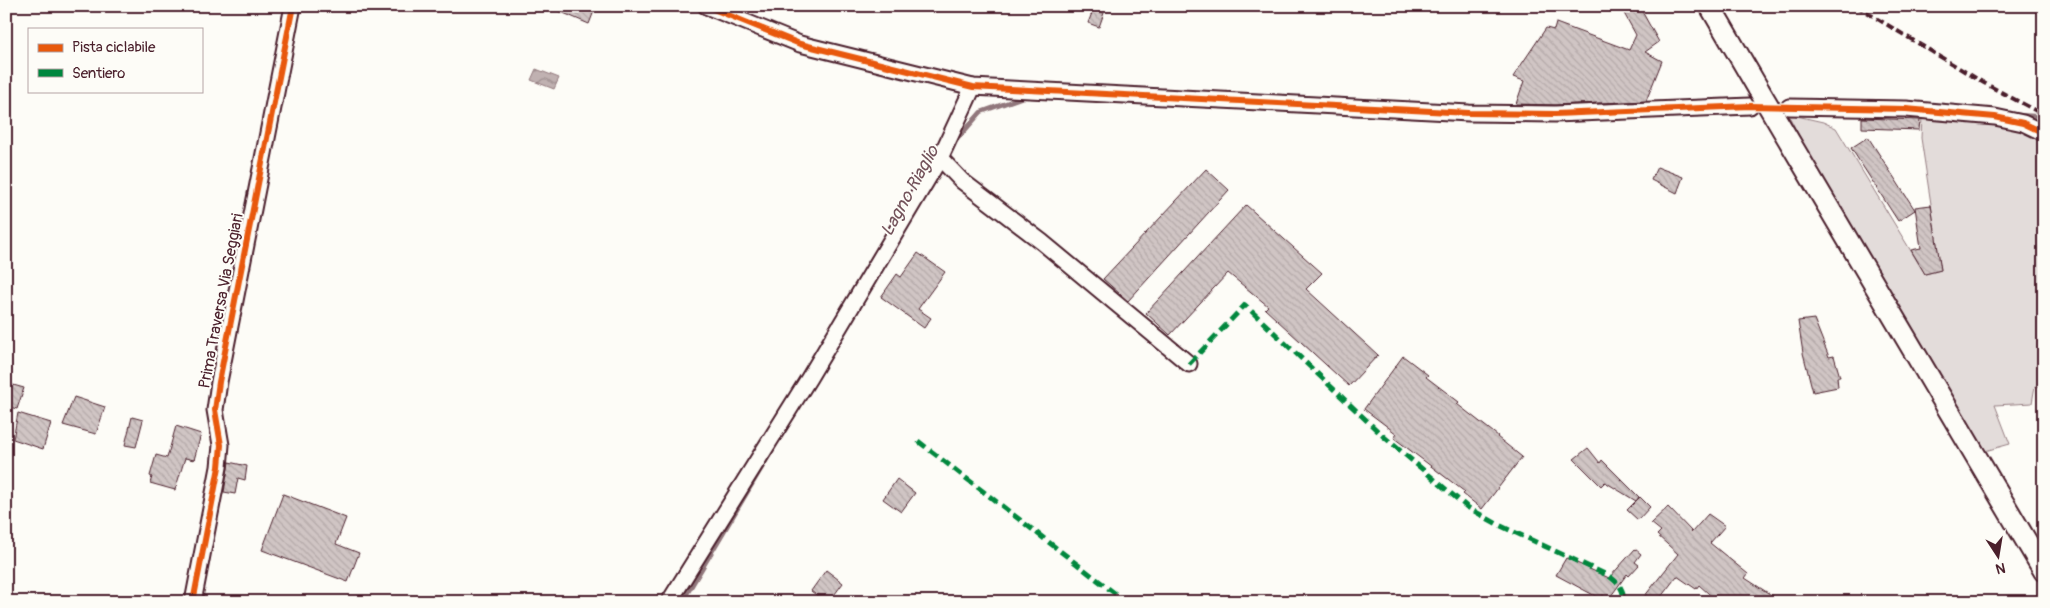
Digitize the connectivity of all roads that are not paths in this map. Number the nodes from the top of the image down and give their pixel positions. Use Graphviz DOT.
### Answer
graph roads {
  1 [pos="293,6"];
  2 [pos="706,6"];
  3 [pos="1710,6"];
  4 [pos="973,87"];
  5 [pos="1755,98"];
  6 [pos="1782,112"];
  7 [pos="2044,133"];
  8 [pos="940,158"];
  9 [pos="1189,364"];
  10 [pos="2044,571"];
  11 [pos="193,602"];
  12 [pos="669,602"];
  1 -- 11 [label="street, Prima Traversa Via Seggiari"];
  2 -- 4 [label="street"];
  3 -- 5 [label="main road"];
  4 -- 5 [label="street"];
  4 -- 8 [label="street"];
  5 -- 6 [label="main road, bridge"];
  6 -- 7 [label="street"];
  6 -- 10 [label="main road"];
  8 -- 9 [label="street"];
  8 -- 12 [label="street"];
}
